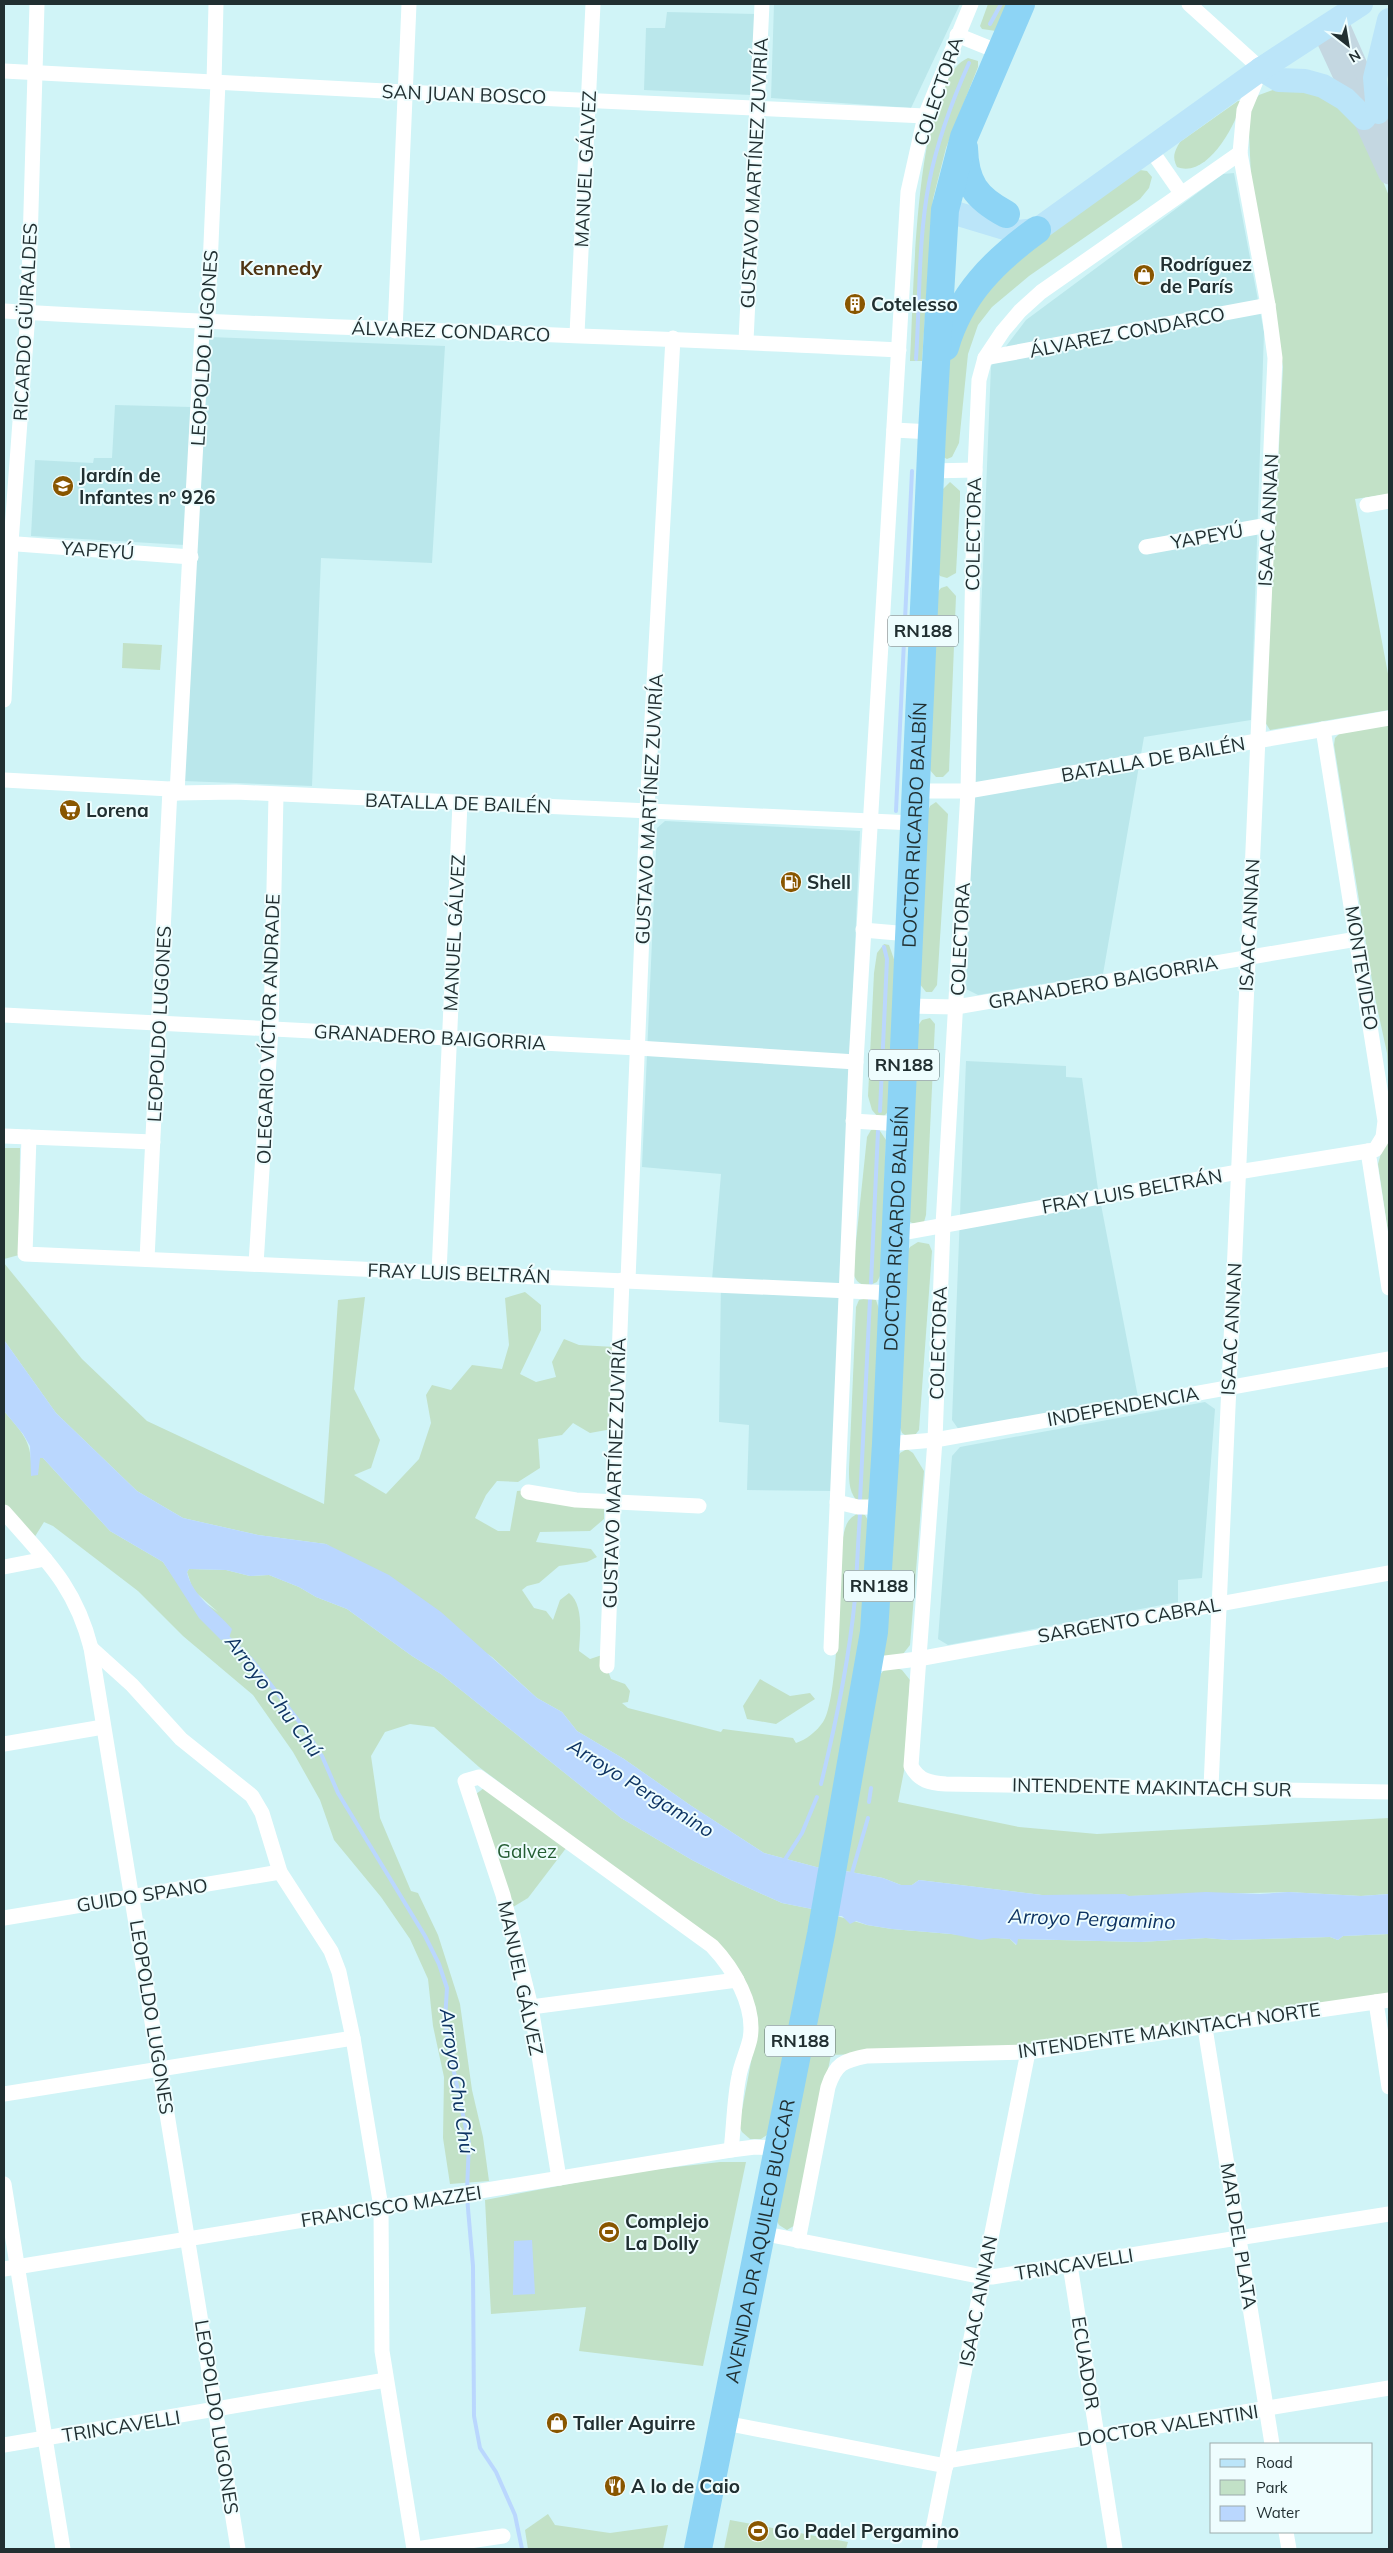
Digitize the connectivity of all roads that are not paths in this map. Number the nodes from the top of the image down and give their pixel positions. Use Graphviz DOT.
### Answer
graph roads {
  1 [pos="37,4"];
  2 [pos="216,4"];
  3 [pos="409,4"];
  4 [pos="593,4"];
  5 [pos="762,4"];
  6 [pos="970,4"];
  7 [pos="1022,4"];
  8 [pos="1189,4"];
  9 [pos="1361,4"];
  10 [pos="1389,20"];
  11 [pos="1330,24"];
  12 [pos="957,35"];
  13 [pos="999,52"];
  14 [pos="1262,69"];
  15 [pos="4,71"];
  16 [pos="34,73"];
  17 [pos="216,82"];
  18 [pos="404,92"];
  19 [pos="588,99"];
  20 [pos="757,107"];
  21 [pos="1371,115"];
  22 [pos="925,116"];
  23 [pos="964,137"];
  24 [pos="1389,138"];
  25 [pos="1149,148"];
  26 [pos="1240,153"];
  27 [pos="1389,174"];
  28 [pos="1181,193"];
  29 [pos="946,206"];
  30 [pos="1006,214"];
  31 [pos="1037,230"];
  32 [pos="1268,305"];
  33 [pos="4,311"];
  34 [pos="28,313"];
  35 [pos="206,321"];
  36 [pos="395,331"];
  37 [pos="577,334"];
  38 [pos="673,338"];
  39 [pos="746,342"];
  40 [pos="899,350"];
  41 [pos="985,358"];
  42 [pos="934,392"];
  43 [pos="894,430"];
  44 [pos="932,432"];
  45 [pos="975,470"];
  46 [pos="930,471"];
  47 [pos="1389,501"];
  48 [pos="1366,505"];
  49 [pos="1268,525"];
  50 [pos="7,543"];
  51 [pos="1146,547"];
  52 [pos="191,557"];
  53 [pos="4,700"];
  54 [pos="1389,718"];
  55 [pos="1323,729"];
  56 [pos="1257,741"];
  57 [pos="4,780"];
  58 [pos="174,791"];
  59 [pos="916,791"];
  60 [pos="968,792"];
  61 [pos="276,795"];
  62 [pos="460,802"];
  63 [pos="647,810"];
  64 [pos="869,820"];
  65 [pos="914,823"];
  66 [pos="863,930"];
  67 [pos="909,934"];
  68 [pos="1357,939"];
  69 [pos="1248,958"];
  70 [pos="907,1006"];
  71 [pos="956,1007"];
  72 [pos="4,1014"];
  73 [pos="160,1024"];
  74 [pos="271,1028"];
  75 [pos="450,1038"];
  76 [pos="638,1048"];
  77 [pos="856,1062"];
  78 [pos="853,1120"];
  79 [pos="901,1124"];
  80 [pos="4,1136"];
  81 [pos="29,1137"];
  82 [pos="153,1142"];
  83 [pos="1368,1151"];
  84 [pos="1238,1172"];
  85 [pos="943,1225"];
  86 [pos="896,1234"];
  87 [pos="147,1259"];
  88 [pos="256,1264"];
  89 [pos="439,1273"];
  90 [pos="625,1280"];
  91 [pos="1389,1288"];
  92 [pos="845,1291"];
  93 [pos="893,1293"];
  94 [pos="1389,1359"];
  95 [pos="1228,1388"];
  96 [pos="935,1440"];
  97 [pos="886,1444"];
  98 [pos="528,1492"];
  99 [pos="613,1502"];
  100 [pos="837,1502"];
  101 [pos="699,1506"];
  102 [pos="883,1507"];
  103 [pos="4,1512"];
  104 [pos="45,1559"];
  105 [pos="4,1567"];
  106 [pos="1389,1573"];
  107 [pos="1220,1603"];
  108 [pos="91,1648"];
  109 [pos="831,1648"];
  110 [pos="918,1659"];
  111 [pos="869,1665"];
  112 [pos="607,1666"];
  113 [pos="103,1727"];
  114 [pos="4,1744"];
  115 [pos="916,1776"];
  116 [pos="1211,1787"];
  117 [pos="1389,1792"];
  118 [pos="280,1872"];
  119 [pos="132,1897"];
  120 [pos="4,1918"];
  121 [pos="821,1934"];
  122 [pos="737,1980"];
  123 [pos="1382,2001"];
  124 [pos="531,2007"];
  125 [pos="1205,2028"];
  126 [pos="353,2038"];
  127 [pos="1028,2052"];
  128 [pos="161,2069"];
  129 [pos="1389,2087"];
  130 [pos="4,2094"];
  131 [pos="778,2148"];
  132 [pos="731,2150"];
  133 [pos="559,2178"];
  134 [pos="4,2184"];
  135 [pos="381,2207"];
  136 [pos="1389,2214"];
  137 [pos="761,2234"];
  138 [pos="1240,2238"];
  139 [pos="189,2239"];
  140 [pos="798,2241"];
  141 [pos="1070,2265"];
  142 [pos="11,2268"];
  143 [pos="983,2277"];
  144 [pos="386,2380"];
  145 [pos="1389,2388"];
  146 [pos="1266,2408"];
  147 [pos="216,2410"];
  148 [pos="724,2423"];
  149 [pos="1097,2436"];
  150 [pos="45,2438"];
  151 [pos="1272,2443"];
  152 [pos="4,2445"];
  153 [pos="946,2464"];
  154 [pos="1286,2533"];
  155 [pos="503,2536"];
  156 [pos="63,2549"];
  157 [pos="238,2549"];
  158 [pos="415,2549"];
  159 [pos="698,2549"];
  160 [pos="929,2549"];
  161 [pos="1115,2549"];
  162 [pos="1289,2549"];
  1 -- 16 [label="street, RICARDO GÜIRALDES"];
  2 -- 17 [label="street, LEOPOLDO LUGONES"];
  3 -- 18 [label="street"];
  4 -- 19 [label="street, MANUEL GÁLVEZ"];
  5 -- 20 [label="street, GUSTAVO MARTÍNEZ ZUVIRÍA"];
  6 -- 12 [label="street, COLECTORA"];
  7 -- 13 [label="highway, RN188"];
  8 -- 14 [label="street"];
  9 -- 11 [label="main road"];
  10 -- 21 [label="main road"];
  11 -- 14 [label="main road"];
  11 -- 21 [label="main road"];
  12 -- 13 [label="street"];
  12 -- 22 [label="street, COLECTORA"];
  13 -- 23 [label="highway, RN188"];
  14 -- 21 [label="main road"];
  14 -- 25 [label="main road"];
  14 -- 26 [label="street, ISAAC ANNAN"];
  15 -- 16 [label="street, SAN JUAN BOSCO"];
  16 -- 17 [label="street, SAN JUAN BOSCO"];
  16 -- 34 [label="street, RICARDO GÜIRALDES"];
  17 -- 18 [label="street, SAN JUAN BOSCO"];
  17 -- 35 [label="street, LEOPOLDO LUGONES"];
  18 -- 19 [label="street, SAN JUAN BOSCO"];
  18 -- 36 [label="street"];
  19 -- 20 [label="street, SAN JUAN BOSCO"];
  19 -- 37 [label="street, MANUEL GÁLVEZ"];
  20 -- 22 [label="street, SAN JUAN BOSCO"];
  20 -- 39 [label="street, GUSTAVO MARTÍNEZ ZUVIRÍA"];
  21 -- 24 [label="main road"];
  21 -- 27 [label="main road"];
  22 -- 40 [label="street, COLECTORA"];
  23 -- 29 [label="highway, RN188"];
  23 -- 30 [label="highway"];
  25 -- 28 [label="street"];
  25 -- 30 [label="main road"];
  25 -- 31 [label="main road"];
  26 -- 28 [label="street, COLECTORA"];
  26 -- 32 [label="street, ISAAC ANNAN"];
  28 -- 41 [label="street, COLECTORA"];
  29 -- 30 [label="main road"];
  29 -- 31 [label="main road"];
  29 -- 42 [label="highway, RN188"];
  31 -- 42 [label="highway"];
  32 -- 41 [label="street, ÁLVAREZ CONDARCO"];
  32 -- 49 [label="street, ISAAC ANNAN"];
  33 -- 34 [label="street, ÁLVAREZ CONDARCO"];
  34 -- 35 [label="street, ÁLVAREZ CONDARCO"];
  34 -- 50 [label="street, RICARDO GÜIRALDES"];
  35 -- 36 [label="street, ÁLVAREZ CONDARCO"];
  35 -- 52 [label="street, LEOPOLDO LUGONES"];
  36 -- 37 [label="street, ÁLVAREZ CONDARCO"];
  37 -- 38 [label="street, ÁLVAREZ CONDARCO"];
  38 -- 39 [label="street, ÁLVAREZ CONDARCO"];
  38 -- 63 [label="street, GUSTAVO MARTÍNEZ ZUVIRÍA"];
  39 -- 40 [label="street, ÁLVAREZ CONDARCO"];
  40 -- 43 [label="street, COLECTORA"];
  41 -- 45 [label="street, COLECTORA"];
  42 -- 44 [label="highway, DOCTOR RICARDO BALBÍN / RN188"];
  43 -- 44 [label="street"];
  43 -- 64 [label="street, COLECTORA"];
  44 -- 46 [label="highway, DOCTOR RICARDO BALBÍN / RN188"];
  45 -- 46 [label="street"];
  45 -- 60 [label="street, COLECTORA"];
  46 -- 59 [label="highway, DOCTOR RICARDO BALBÍN / RN188"];
  47 -- 48 [label="street"];
  49 -- 51 [label="street, YAPEYÚ"];
  49 -- 56 [label="street, ISAAC ANNAN"];
  50 -- 52 [label="street, YAPEYÚ"];
  50 -- 53 [label="street, RICARDO GÜIRALDES"];
  52 -- 58 [label="street, LEOPOLDO LUGONES"];
  54 -- 55 [label="street, BATALLA DE BAILÉN"];
  55 -- 56 [label="street, BATALLA DE BAILÉN"];
  55 -- 68 [label="street, MONTEVIDEO"];
  56 -- 60 [label="street, BATALLA DE BAILÉN"];
  56 -- 69 [label="street, ISAAC ANNAN"];
  57 -- 58 [label="street, BATALLA DE BAILÉN"];
  58 -- 61 [label="street, BATALLA DE BAILÉN"];
  58 -- 73 [label="street, LEOPOLDO LUGONES"];
  59 -- 60 [label="street, BATALLA DE BAILÉN"];
  59 -- 65 [label="highway, DOCTOR RICARDO BALBÍN / RN188"];
  60 -- 71 [label="street, COLECTORA"];
  61 -- 62 [label="street, BATALLA DE BAILÉN"];
  61 -- 74 [label="street, OLEGARIO VÍCTOR ANDRADE"];
  62 -- 63 [label="street, BATALLA DE BAILÉN"];
  62 -- 75 [label="street, MANUEL GÁLVEZ"];
  63 -- 64 [label="street, BATALLA DE BAILÉN"];
  63 -- 76 [label="street, GUSTAVO MARTÍNEZ ZUVIRÍA"];
  64 -- 65 [label="street, BATALLA DE BAILÉN"];
  64 -- 66 [label="street, COLECTORA"];
  65 -- 67 [label="highway, DOCTOR RICARDO BALBÍN / RN188"];
  66 -- 67 [label="street"];
  66 -- 77 [label="street, COLECTORA"];
  67 -- 70 [label="highway, DOCTOR RICARDO BALBÍN / RN188"];
  68 -- 69 [label="street, GRANADERO BAIGORRIA"];
  68 -- 83 [label="street, MONTEVIDEO"];
  69 -- 71 [label="street, GRANADERO BAIGORRIA"];
  69 -- 84 [label="street, ISAAC ANNAN"];
  70 -- 71 [label="street, GRANADERO BAIGORRIA"];
  70 -- 79 [label="highway, DOCTOR RICARDO BALBÍN / RN188"];
  71 -- 85 [label="street, COLECTORA"];
  72 -- 73 [label="street, GRANADERO BAIGORRIA"];
  73 -- 74 [label="street, GRANADERO BAIGORRIA"];
  73 -- 82 [label="street, LEOPOLDO LUGONES"];
  74 -- 75 [label="street, GRANADERO BAIGORRIA"];
  74 -- 88 [label="street, OLEGARIO VÍCTOR ANDRADE"];
  75 -- 76 [label="street, GRANADERO BAIGORRIA"];
  75 -- 89 [label="street, MANUEL GÁLVEZ"];
  76 -- 77 [label="street, GRANADERO BAIGORRIA"];
  76 -- 90 [label="street, GUSTAVO MARTÍNEZ ZUVIRÍA"];
  77 -- 78 [label="street, COLECTORA"];
  78 -- 79 [label="street"];
  78 -- 92 [label="street, COLECTORA"];
  79 -- 86 [label="highway, DOCTOR RICARDO BALBÍN / RN188"];
  80 -- 81 [label="street"];
  81 -- 82 [label="street"];
  81 -- 87 [label="street, FRAY LUIS BELTRÁN"];
  82 -- 87 [label="street, LEOPOLDO LUGONES"];
  83 -- 84 [label="street, FRAY LUIS BELTRÁN"];
  83 -- 91 [label="street"];
  84 -- 85 [label="street, FRAY LUIS BELTRÁN"];
  84 -- 95 [label="street, ISAAC ANNAN"];
  85 -- 86 [label="street, FRAY LUIS BELTRÁN"];
  85 -- 96 [label="street, COLECTORA"];
  86 -- 93 [label="highway, DOCTOR RICARDO BALBÍN / RN188"];
  87 -- 88 [label="street, FRAY LUIS BELTRÁN"];
  88 -- 89 [label="street, FRAY LUIS BELTRÁN"];
  89 -- 90 [label="street, FRAY LUIS BELTRÁN"];
  90 -- 92 [label="street, FRAY LUIS BELTRÁN"];
  90 -- 99 [label="street, GUSTAVO MARTÍNEZ ZUVIRÍA"];
  92 -- 93 [label="street, FRAY LUIS BELTRÁN"];
  92 -- 100 [label="street, COLECTORA"];
  93 -- 97 [label="highway, DOCTOR RICARDO BALBÍN / RN188"];
  94 -- 95 [label="street, INDEPENDENCIA"];
  95 -- 96 [label="street, INDEPENDENCIA"];
  95 -- 107 [label="street, ISAAC ANNAN"];
  96 -- 97 [label="street, INDEPENDENCIA"];
  96 -- 110 [label="street, COLECTORA"];
  97 -- 102 [label="highway, DOCTOR RICARDO BALBÍN / RN188"];
  98 -- 99 [label="street"];
  99 -- 101 [label="street"];
  99 -- 112 [label="street, GUSTAVO MARTÍNEZ ZUVIRÍA"];
  100 -- 102 [label="street"];
  100 -- 109 [label="street, COLECTORA"];
  102 -- 111 [label="highway, DOCTOR RICARDO BALBÍN / RN188"];
  103 -- 104 [label="street, LEOPOLDO LUGONES"];
  104 -- 105 [label="street"];
  104 -- 108 [label="street, LEOPOLDO LUGONES"];
  106 -- 107 [label="street, SARGENTO CABRAL"];
  107 -- 110 [label="street, SARGENTO CABRAL"];
  107 -- 116 [label="street, ISAAC ANNAN"];
  108 -- 113 [label="street, LEOPOLDO LUGONES"];
  108 -- 118 [label="street"];
  110 -- 111 [label="street, SARGENTO CABRAL"];
  110 -- 115 [label="street, COLECTORA"];
  111 -- 121 [label="highway, DOCTOR RICARDO BALBÍN / RN188"];
  113 -- 114 [label="street"];
  113 -- 119 [label="street, LEOPOLDO LUGONES"];
  115 -- 116 [label="street, INTENDENTE MAKINTACH SUR"];
  116 -- 117 [label="street, INTENDENTE MAKINTACH SUR"];
  118 -- 119 [label="street, GUIDO SPANO"];
  118 -- 126 [label="street"];
  119 -- 120 [label="street, GUIDO SPANO"];
  119 -- 128 [label="street, LEOPOLDO LUGONES"];
  121 -- 131 [label="highway, AVENIDA DR AQUILEO BUCCAR / RN188"];
  122 -- 124 [label="street"];
  122 -- 124 [label="street, MANUEL GÁLVEZ"];
  122 -- 132 [label="street"];
  123 -- 125 [label="street, INTENDENTE MAKINTACH NORTE"];
  123 -- 129 [label="street"];
  124 -- 133 [label="street, MANUEL GÁLVEZ"];
  125 -- 127 [label="street, INTENDENTE MAKINTACH NORTE"];
  125 -- 138 [label="street, MAR DEL PLATA"];
  126 -- 128 [label="street"];
  126 -- 135 [label="street"];
  127 -- 140 [label="street, INTENDENTE MAKINTACH NORTE"];
  127 -- 143 [label="street, ISAAC ANNAN"];
  128 -- 130 [label="street"];
  128 -- 139 [label="street, LEOPOLDO LUGONES"];
  131 -- 132 [label="street, FRANCISCO MAZZEI"];
  131 -- 137 [label="highway, AVENIDA DR AQUILEO BUCCAR / RN188"];
  132 -- 133 [label="street, FRANCISCO MAZZEI"];
  133 -- 135 [label="street, FRANCISCO MAZZEI"];
  134 -- 142 [label="street"];
  135 -- 139 [label="street, FRANCISCO MAZZEI"];
  135 -- 144 [label="street"];
  136 -- 138 [label="street, TRINCAVELLI"];
  137 -- 140 [label="street, TRINCAVELLI"];
  137 -- 148 [label="highway, AVENIDA DR AQUILEO BUCCAR / RN188"];
  138 -- 141 [label="street, TRINCAVELLI"];
  138 -- 146 [label="street, MAR DEL PLATA"];
  139 -- 142 [label="street, FRANCISCO MAZZEI"];
  139 -- 147 [label="street, LEOPOLDO LUGONES"];
  140 -- 143 [label="street, TRINCAVELLI"];
  141 -- 143 [label="street, TRINCAVELLI"];
  141 -- 149 [label="street, ECUADOR"];
  142 -- 150 [label="street"];
  143 -- 153 [label="street, ISAAC ANNAN"];
  144 -- 147 [label="street, TRINCAVELLI"];
  144 -- 158 [label="street"];
  145 -- 146 [label="street, DOCTOR VALENTINI"];
  146 -- 149 [label="street, DOCTOR VALENTINI"];
  146 -- 151 [label="street, MAR DEL PLATA"];
  147 -- 150 [label="street, TRINCAVELLI"];
  147 -- 157 [label="street, LEOPOLDO LUGONES"];
  148 -- 153 [label="street, DOCTOR VALENTINI"];
  148 -- 159 [label="highway, AVENIDA DR AQUILEO BUCCAR / RN188"];
  149 -- 153 [label="street, DOCTOR VALENTINI"];
  149 -- 161 [label="street, ECUADOR"];
  150 -- 152 [label="street, TRINCAVELLI"];
  150 -- 156 [label="street"];
  153 -- 160 [label="street, ISAAC ANNAN"];
  154 -- 162 [label="street"];
  155 -- 158 [label="street"];
}
